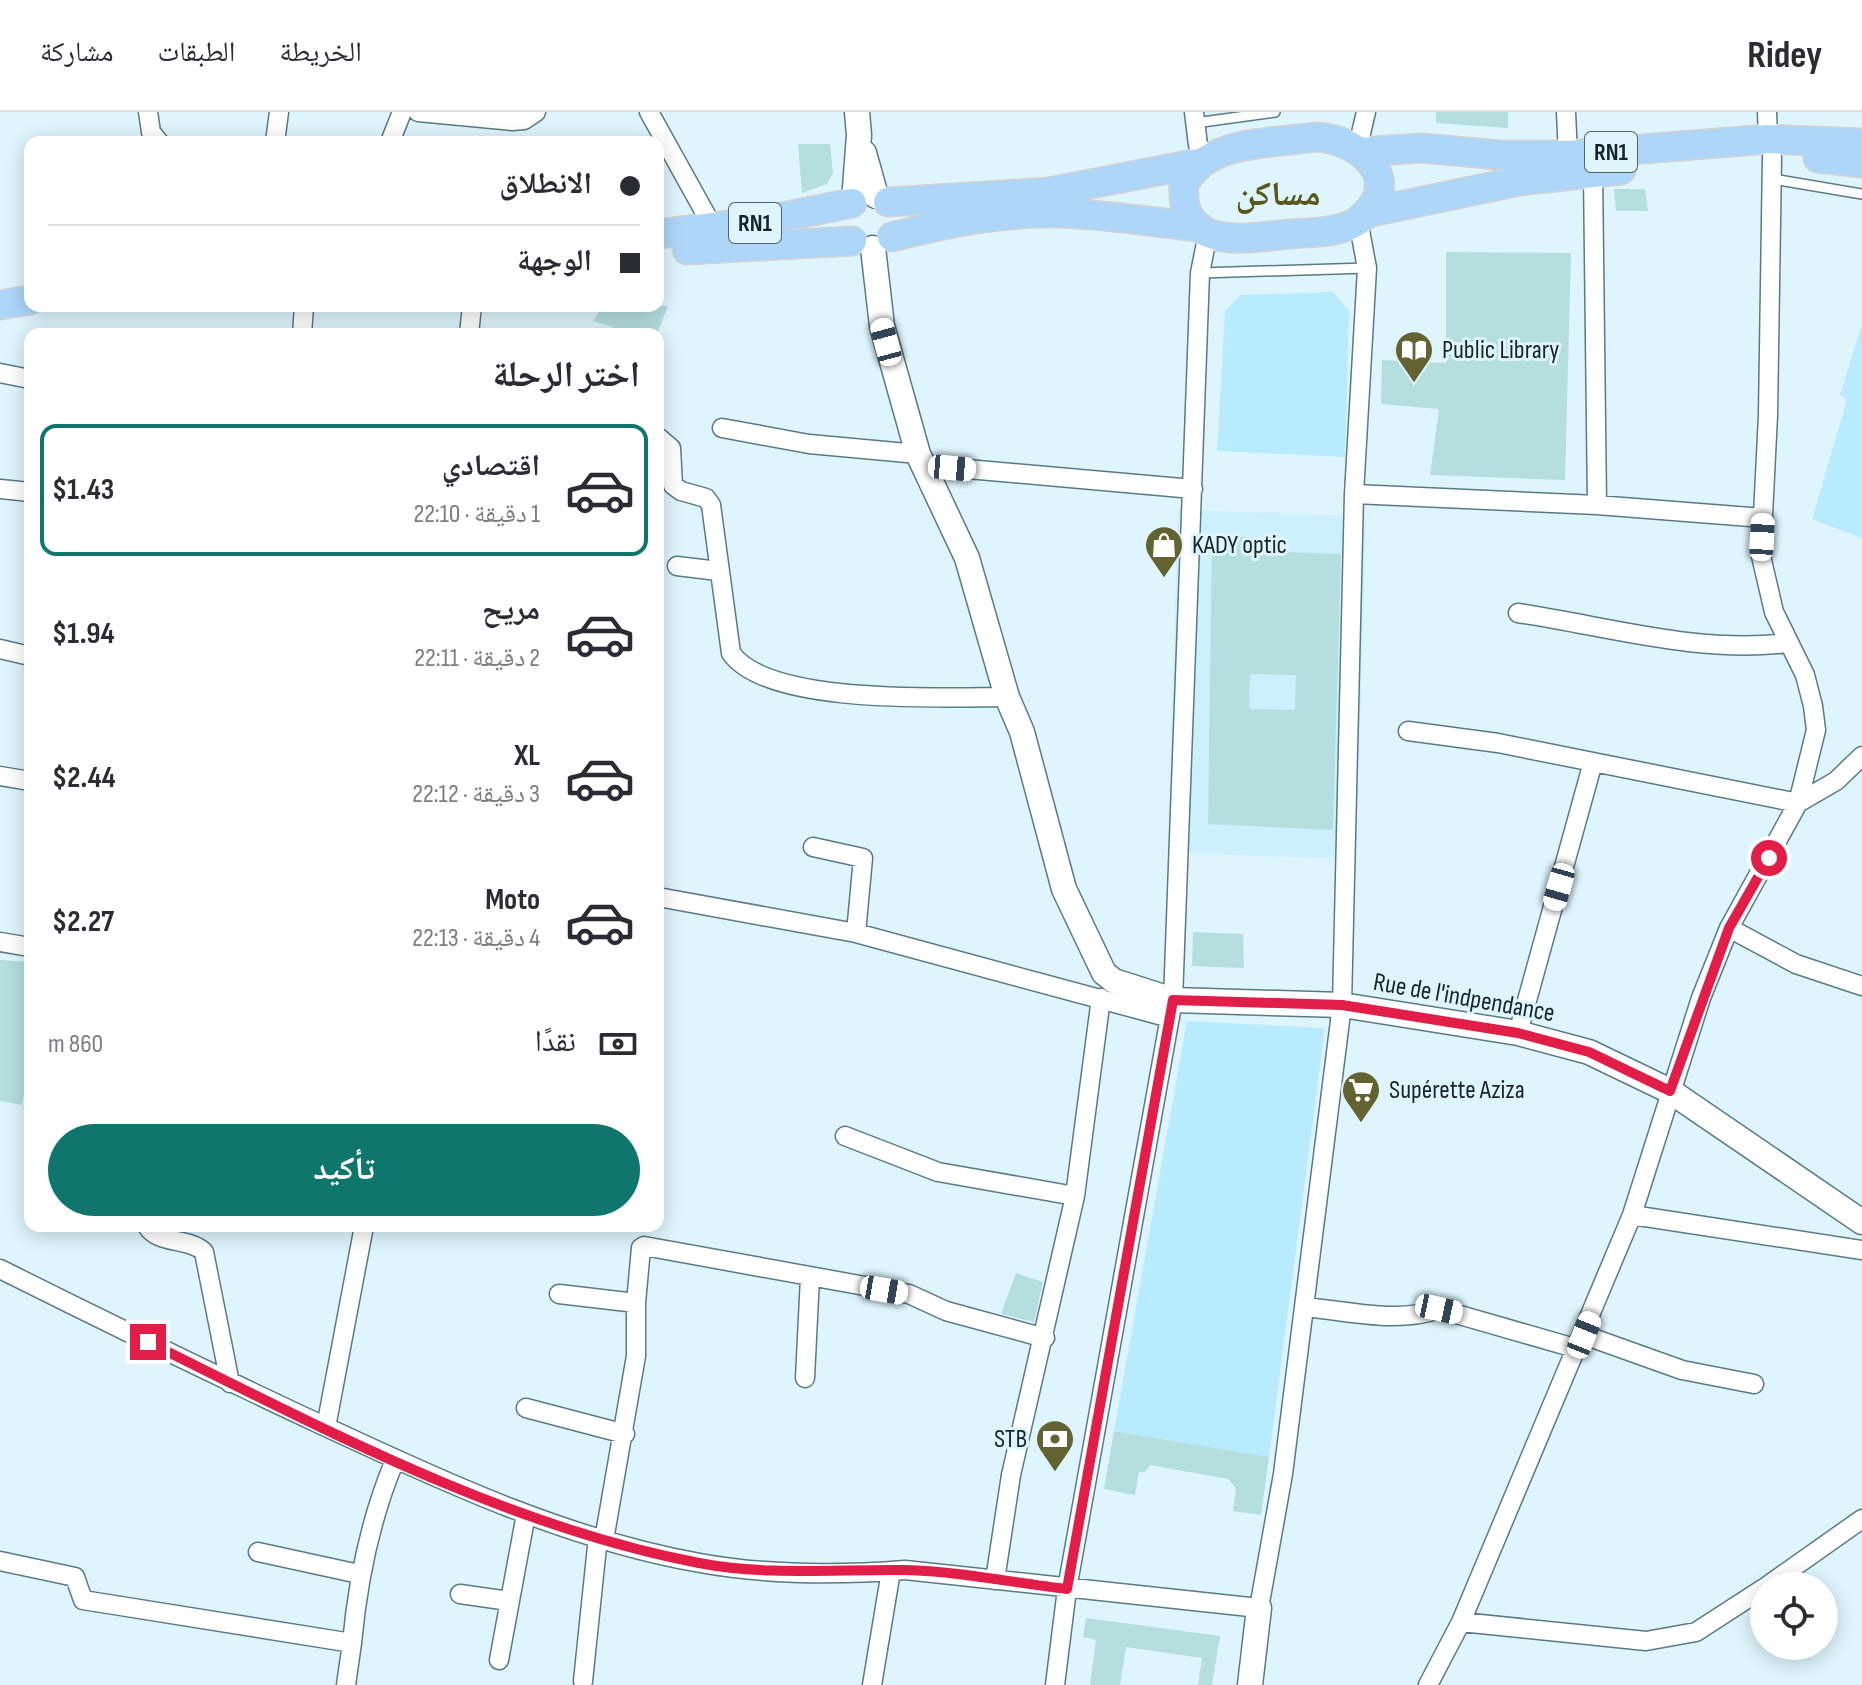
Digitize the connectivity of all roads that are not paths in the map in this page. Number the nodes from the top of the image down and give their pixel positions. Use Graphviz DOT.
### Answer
graph roads {
  1 [pos="148,112"];
  2 [pos="279,112"];
  3 [pos="402,112"];
  4 [pos="418,112"];
  5 [pos="536,112"];
  6 [pos="649,112"];
  7 [pos="1275,112"];
  8 [pos="1366,112"];
  9 [pos="1566,112"];
  10 [pos="1194,117"];
  11 [pos="858,124"];
  12 [pos="154,136"];
  13 [pos="276,136"];
  14 [pos="392,136"];
  15 [pos="662,136"];
  16 [pos="664,139"];
  17 [pos="1862,143"];
  18 [pos="1770,147"];
  19 [pos="1358,151"];
  20 [pos="1568,155"];
  21 [pos="1203,160"];
  22 [pos="1862,163"];
  23 [pos="1593,172"];
  24 [pos="1862,194"];
  25 [pos="868,201"];
  26 [pos="1362,217"];
  27 [pos="714,229"];
  28 [pos="1204,230"];
  29 [pos="664,233"];
  30 [pos="872,242"];
  31 [pos="664,253"];
  32 [pos="1367,268"];
  33 [pos="1200,273"];
  34 [pos="24,283"];
  35 [pos="0,284"];
  36 [pos="24,301"];
  37 [pos="0,305"];
  38 [pos="0,373"];
  39 [pos="24,378"];
  40 [pos="722,428"];
  41 [pos="664,442"];
  42 [pos="920,460"];
  43 [pos="0,489"];
  44 [pos="1193,489"];
  45 [pos="24,491"];
  46 [pos="1354,494"];
  47 [pos="1597,505"];
  48 [pos="1763,518"];
  49 [pos="677,566"];
  50 [pos="718,571"];
  51 [pos="1518,613"];
  52 [pos="1787,643"];
  53 [pos="0,649"];
  54 [pos="24,655"];
  55 [pos="1007,697"];
  56 [pos="1408,731"];
  57 [pos="1862,756"];
  58 [pos="1593,762"];
  59 [pos="0,776"];
  60 [pos="24,780"];
  61 [pos="1798,803"];
  62 [pos="813,847"];
  63 [pos="664,898"];
  64 [pos="1729,928"];
  65 [pos="856,933"];
  66 [pos="0,942"];
  67 [pos="24,946"];
  68 [pos="1862,986"];
  69 [pos="1101,998"];
  70 [pos="1342,1005"];
  71 [pos="1171,1009"];
  72 [pos="1518,1033"];
  73 [pos="1670,1091"];
  74 [pos="845,1136"];
  75 [pos="1075,1196"];
  76 [pos="1632,1215"];
  77 [pos="1862,1222"];
  78 [pos="151,1232"];
  79 [pos="363,1232"];
  80 [pos="1862,1250"];
  81 [pos="0,1269"];
  82 [pos="810,1277"];
  83 [pos="559,1294"];
  84 [pos="636,1303"];
  85 [pos="1305,1307"];
  86 [pos="1045,1338"];
  87 [pos="1581,1342"];
  88 [pos="805,1378"];
  89 [pos="230,1383"];
  90 [pos="1754,1384"];
  91 [pos="526,1408"];
  92 [pos="326,1427"];
  93 [pos="625,1434"];
  94 [pos="395,1460"];
  95 [pos="526,1514"];
  96 [pos="1862,1519"];
  97 [pos="601,1538"];
  98 [pos="258,1552"];
  99 [pos="0,1561"];
  100 [pos="891,1571"];
  101 [pos="1787,1572"];
  102 [pos="359,1574"];
  103 [pos="995,1580"];
  104 [pos="1067,1589"];
  105 [pos="460,1594"];
  106 [pos="1750,1597"];
  107 [pos="509,1601"];
  108 [pos="1259,1608"];
  109 [pos="1461,1622"];
  110 [pos="352,1643"];
  111 [pos="499,1660"];
  112 [pos="583,1681"];
  113 [pos="346,1685"];
  114 [pos="872,1685"];
  115 [pos="1055,1685"];
  116 [pos="1250,1685"];
  117 [pos="1428,1685"];
  1 -- 12 [label="street"];
  2 -- 13 [label="street"];
  3 -- 14 [label="street"];
  4 -- 5 [label="street"];
  6 -- 15 [label="street"];
  7 -- 10 [label="lane"];
  8 -- 19 [label="street"];
  9 -- 20 [label="street"];
  10 -- 21 [label="street"];
  11 -- 25 [label="street"];
  16 -- 27 [label="street"];
  17 -- 18 [label="main road, RN1"];
  18 -- 20 [label="main road, RN1"];
  18 -- 22 [label="main road, RN1"];
  18 -- 23 [label="main road, RN1"];
  18 -- 24 [label="lane"];
  18 -- 48 [label="street"];
  19 -- 20 [label="main road, RN1"];
  19 -- 21 [label="main road, RN1"];
  19 -- 26 [label="main road"];
  21 -- 25 [label="main road, RN1"];
  21 -- 28 [label="main road"];
  23 -- 26 [label="main road, RN1"];
  23 -- 47 [label="street"];
  25 -- 27 [label="main road, RN1"];
  25 -- 30 [label="main road"];
  25 -- 30 [label="main road"];
  26 -- 28 [label="main road, RN1"];
  26 -- 32 [label="street"];
  27 -- 29 [label="main road, RN1"];
  28 -- 30 [label="main road, RN1"];
  28 -- 33 [label="street"];
  30 -- 31 [label="main road, RN1"];
  30 -- 42 [label="street, Rue de l'indpendance"];
  32 -- 33 [label="lane"];
  32 -- 46 [label="street"];
  33 -- 44 [label="street"];
  34 -- 35 [label="main road"];
  36 -- 37 [label="main road"];
  38 -- 39 [label="street"];
  40 -- 42 [label="street"];
  41 -- 50 [label="street"];
  42 -- 44 [label="street"];
  42 -- 55 [label="street, Rue de l'indpendance"];
  43 -- 45 [label="street"];
  44 -- 71 [label="street"];
  46 -- 47 [label="street"];
  46 -- 70 [label="street"];
  47 -- 48 [label="street"];
  48 -- 52 [label="street"];
  49 -- 50 [label="street"];
  50 -- 55 [label="street"];
  51 -- 52 [label="street"];
  52 -- 61 [label="street"];
  53 -- 54 [label="street"];
  55 -- 71 [label="street, Rue de l'indpendance"];
  56 -- 58 [label="street"];
  57 -- 61 [label="street"];
  58 -- 61 [label="street"];
  58 -- 72 [label="street"];
  59 -- 60 [label="street"];
  61 -- 64 [label="street"];
  62 -- 65 [label="street"];
  63 -- 65 [label="street"];
  64 -- 68 [label="street"];
  64 -- 73 [label="street"];
  65 -- 69 [label="street"];
  66 -- 67 [label="street"];
  69 -- 71 [label="street"];
  69 -- 75 [label="street"];
  70 -- 71 [label="street, Rue de l'indpendance"];
  70 -- 72 [label="street, Rue de l'indpendance"];
  70 -- 85 [label="street"];
  71 -- 104 [label="street"];
  72 -- 73 [label="street, Rue de l'indpendance"];
  73 -- 76 [label="street"];
  73 -- 77 [label="street, Rue de l'indpendance"];
  74 -- 75 [label="street"];
  75 -- 86 [label="street"];
  76 -- 80 [label="street"];
  76 -- 87 [label="street"];
  78 -- 89 [label="street"];
  79 -- 92 [label="street"];
  81 -- 89 [label="street"];
  82 -- 84 [label="street"];
  82 -- 86 [label="street"];
  82 -- 88 [label="street"];
  83 -- 84 [label="street"];
  84 -- 93 [label="street"];
  85 -- 87 [label="street"];
  85 -- 108 [label="street"];
  86 -- 103 [label="street"];
  87 -- 90 [label="street"];
  87 -- 109 [label="street"];
  89 -- 92 [label="street"];
  91 -- 93 [label="street"];
  92 -- 94 [label="street"];
  93 -- 97 [label="street"];
  94 -- 95 [label="street"];
  94 -- 102 [label="street"];
  95 -- 97 [label="street"];
  95 -- 107 [label="street"];
  96 -- 101 [label="street"];
  97 -- 100 [label="street"];
  97 -- 112 [label="street"];
  98 -- 102 [label="street"];
  99 -- 110 [label="street"];
  100 -- 103 [label="street"];
  100 -- 114 [label="street"];
  102 -- 110 [label="street"];
  103 -- 104 [label="street"];
  104 -- 108 [label="street"];
  104 -- 115 [label="street"];
  105 -- 107 [label="street"];
  106 -- 109 [label="street"];
  107 -- 111 [label="street"];
  108 -- 116 [label="street"];
  109 -- 117 [label="street"];
  110 -- 113 [label="street"];
}
